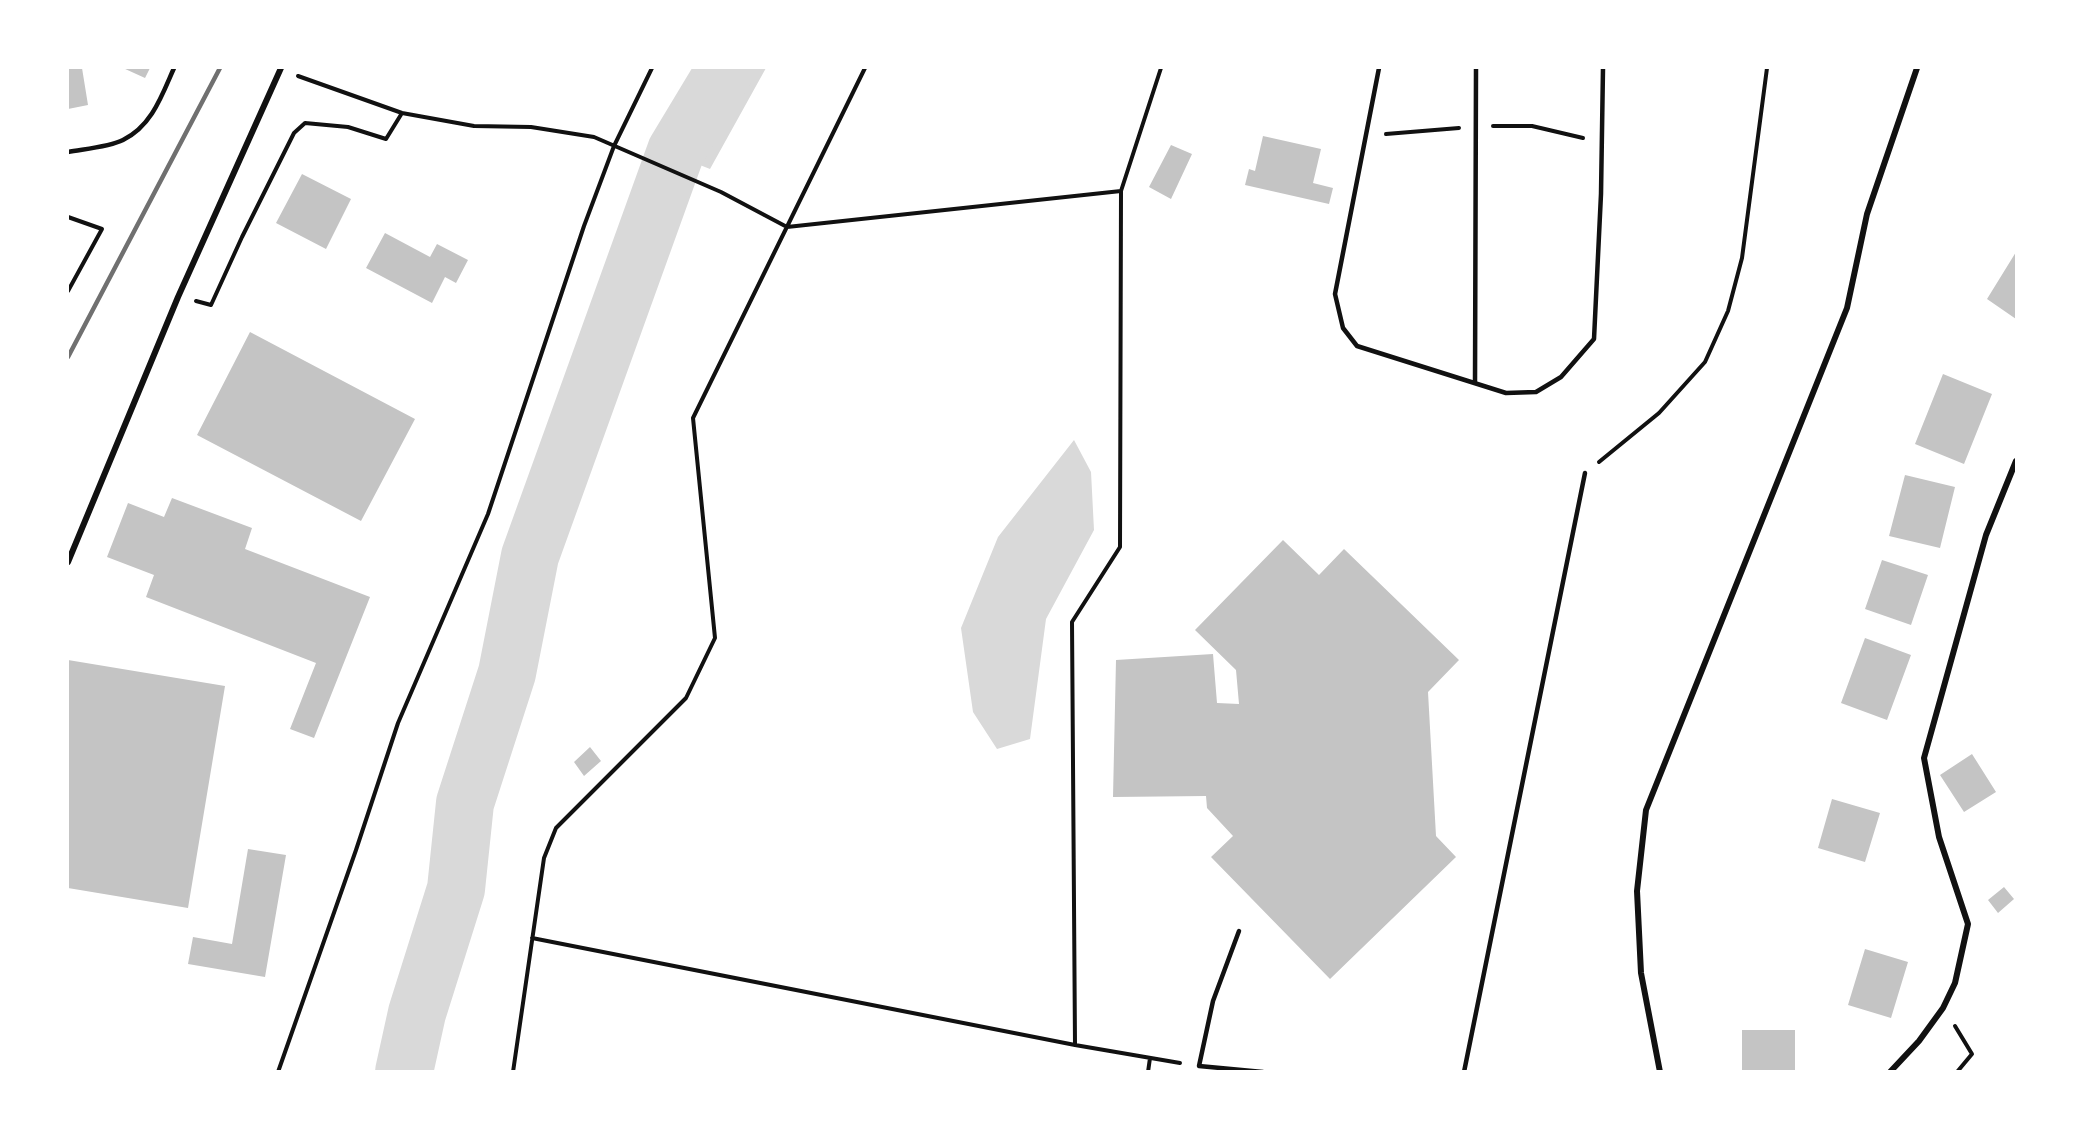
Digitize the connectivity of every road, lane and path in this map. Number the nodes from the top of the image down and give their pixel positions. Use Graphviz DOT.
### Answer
graph roads {
  1 [pos="174,68"];
  2 [pos="652,68"];
  3 [pos="865,68"];
  4 [pos="1161,68"];
  5 [pos="1379,68"];
  6 [pos="1476,68"];
  7 [pos="1603,68"];
  8 [pos="1767,68"];
  9 [pos="1917,68"];
  10 [pos="281,69"];
  11 [pos="402,113"];
  12 [pos="614,146"];
  13 [pos="68,152"];
  14 [pos="1121,191"];
  15 [pos="68,219"];
  16 [pos="787,227"];
  17 [pos="68,291"];
  18 [pos="178,297"];
  19 [pos="1475,383"];
  20 [pos="2016,461"];
  21 [pos="1585,473"];
  22 [pos="68,562"];
  23 [pos="1239,931"];
  24 [pos="532,938"];
  25 [pos="1943,1008"];
  26 [pos="1075,1045"];
  27 [pos="1150,1058"];
  28 [pos="1199,1066"];
  29 [pos="278,1071"];
  30 [pos="513,1071"];
  31 [pos="1148,1071"];
  32 [pos="1263,1071"];
  33 [pos="1464,1071"];
  34 [pos="1660,1071"];
  35 [pos="1890,1071"];
  36 [pos="1957,1071"];
  1 -- 13 [label="lane"];
  2 -- 12 [label="path"];
  3 -- 16 [label="path"];
  4 -- 14 [label="path"];
  5 -- 19 [label="lane"];
  6 -- 19 [label="lane"];
  7 -- 19 [label="lane"];
  8 -- 21 [label="path"];
  9 -- 34 [label="street"];
  10 -- 11 [label="path"];
  10 -- 18 [label="street"];
  11 -- 12 [label="path"];
  11 -- 18 [label="path"];
  12 -- 16 [label="path"];
  12 -- 29 [label="path"];
  14 -- 16 [label="path"];
  14 -- 26 [label="path"];
  15 -- 17 [label="path"];
  16 -- 24 [label="path"];
  18 -- 22 [label="street"];
  20 -- 25 [label="street"];
  21 -- 33 [label="lane"];
  23 -- 28 [label="lane"];
  24 -- 26 [label="path"];
  24 -- 30 [label="path"];
  25 -- 35 [label="street"];
  25 -- 36 [label="path"];
  26 -- 27 [label="path"];
  27 -- 28 [label="path"];
  27 -- 31 [label="path"];
  28 -- 32 [label="lane"];
}
